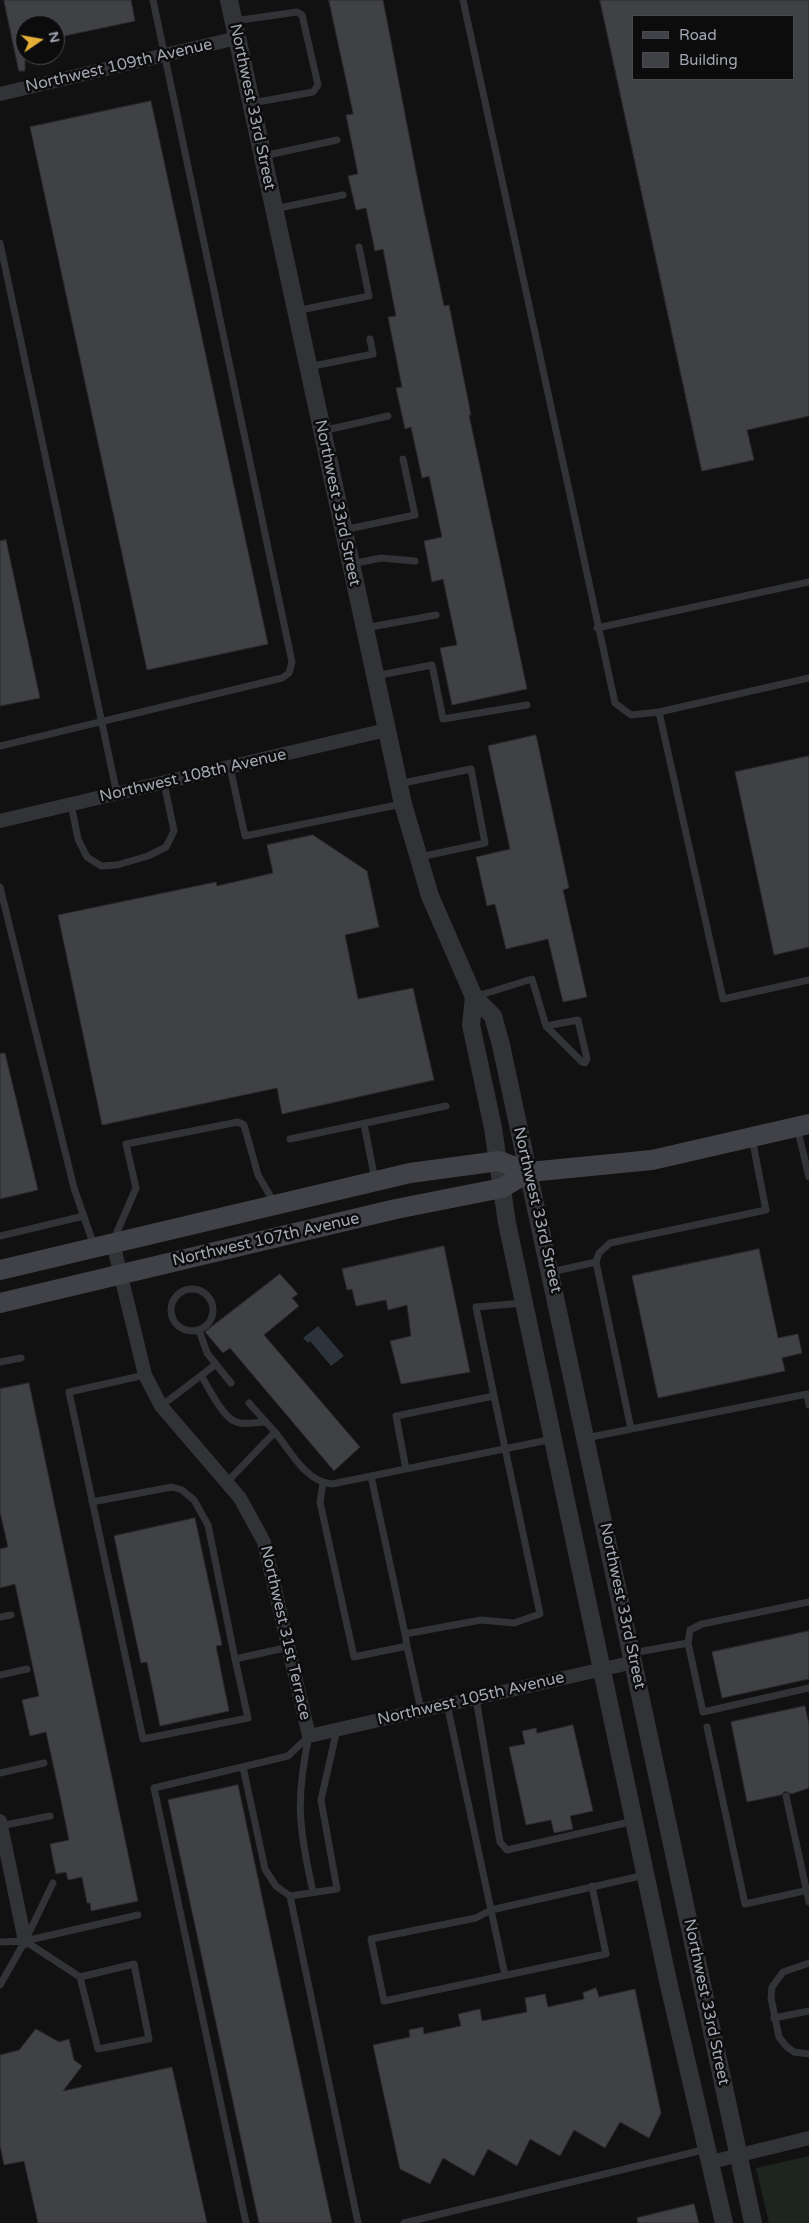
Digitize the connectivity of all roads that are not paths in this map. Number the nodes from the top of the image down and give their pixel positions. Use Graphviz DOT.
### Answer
graph roads {
  1 [pos="153,0"];
  2 [pos="229,0"];
  3 [pos="464,0"];
  4 [pos="234,21"];
  5 [pos="237,38"];
  6 [pos="166,56"];
  7 [pos="0,94"];
  8 [pos="251,104"];
  9 [pos="337,140"];
  10 [pos="262,156"];
  11 [pos="343,195"];
  12 [pos="274,210"];
  13 [pos="0,243"];
  14 [pos="359,246"];
  15 [pos="296,311"];
  16 [pos="370,339"];
  17 [pos="308,367"];
  18 [pos="388,416"];
  19 [pos="322,431"];
  20 [pos="403,460"];
  21 [pos="343,530"];
  22 [pos="415,562"];
  23 [pos="350,564"];
  24 [pos="809,582"];
  25 [pos="436,615"];
  26 [pos="364,628"];
  27 [pos="597,628"];
  28 [pos="374,676"];
  29 [pos="809,678"];
  30 [pos="527,705"];
  31 [pos="660,712"];
  32 [pos="101,721"];
  33 [pos="386,730"];
  34 [pos="0,746"];
  35 [pos="230,767"];
  36 [pos="164,783"];
  37 [pos="398,784"];
  38 [pos="117,794"];
  39 [pos="71,804"];
  40 [pos="402,804"];
  41 [pos="0,821"];
  42 [pos="417,858"];
  43 [pos="0,887"];
  44 [pos="809,980"];
  45 [pos="474,997"];
  46 [pos="546,1026"];
  47 [pos="446,1106"];
  48 [pos="364,1124"];
  49 [pos="803,1125"];
  50 [pos="752,1138"];
  51 [pos="290,1139"];
  52 [pos="499,1162"];
  53 [pos="529,1172"];
  54 [pos="809,1177"];
  55 [pos="375,1180"];
  56 [pos="502,1188"];
  57 [pos="275,1204"];
  58 [pos="84,1216"];
  59 [pos="0,1236"];
  60 [pos="113,1243"];
  61 [pos="596,1262"];
  62 [pos="0,1270"];
  63 [pos="551,1272"];
  64 [pos="121,1275"];
  65 [pos="524,1302"];
  66 [pos="0,1303"];
  67 [pos="199,1330"];
  68 [pos="21,1358"];
  69 [pos="0,1362"];
  70 [pos="215,1365"];
  71 [pos="146,1375"];
  72 [pos="202,1376"];
  73 [pos="230,1383"];
  74 [pos="494,1396"];
  75 [pos="249,1403"];
  76 [pos="809,1405"];
  77 [pos="161,1406"];
  78 [pos="266,1422"];
  79 [pos="631,1429"];
  80 [pos="275,1432"];
  81 [pos="586,1438"];
  82 [pos="553,1439"];
  83 [pos="505,1449"];
  84 [pos="406,1469"];
  85 [pos="371,1476"];
  86 [pos="226,1483"];
  87 [pos="323,1483"];
  88 [pos="92,1502"];
  89 [pos="809,1602"];
  90 [pos="10,1616"];
  91 [pos="0,1618"];
  92 [pos="405,1634"];
  93 [pos="688,1643"];
  94 [pos="407,1646"];
  95 [pos="289,1647"];
  96 [pos="633,1658"];
  97 [pos="236,1659"];
  98 [pos="27,1669"];
  99 [pos="602,1669"];
  100 [pos="0,1674"];
  101 [pos="809,1688"];
  102 [pos="476,1698"];
  103 [pos="447,1704"];
  104 [pos="421,1710"];
  105 [pos="707,1727"];
  106 [pos="337,1729"];
  107 [pos="309,1736"];
  108 [pos="44,1763"];
  109 [pos="243,1767"];
  110 [pos="0,1773"];
  111 [pos="786,1796"];
  112 [pos="50,1816"];
  113 [pos="634,1821"];
  114 [pos="0,1825"];
  115 [pos="646,1875"];
  116 [pos="53,1883"];
  117 [pos="592,1886"];
  118 [pos="808,1890"];
  119 [pos="313,1892"];
  120 [pos="290,1896"];
  121 [pos="809,1902"];
  122 [pos="491,1910"];
  123 [pos="138,1915"];
  124 [pos="25,1941"];
  125 [pos="0,1942"];
  126 [pos="809,1963"];
  127 [pos="505,1975"];
  128 [pos="80,1977"];
  129 [pos="0,1985"];
  130 [pos="809,2010"];
  131 [pos="774,2018"];
  132 [pos="809,2054"];
  133 [pos="809,2138"];
  134 [pos="709,2155"];
  135 [pos="739,2156"];
  136 [pos="246,2223"];
  137 [pos="358,2223"];
  138 [pos="404,2223"];
  139 [pos="724,2223"];
  140 [pos="753,2223"];
  1 -- 6 [label="lane"];
  2 -- 4 [label="street, Northwest 33rd Street"];
  3 -- 27 [label="lane"];
  4 -- 5 [label="street, Northwest 33rd Street"];
  4 -- 8 [label="lane"];
  5 -- 6 [label="street, Northwest 109th Avenue"];
  5 -- 8 [label="street, Northwest 33rd Street"];
  6 -- 7 [label="street, Northwest 109th Avenue"];
  6 -- 32 [label="lane"];
  8 -- 10 [label="street, Northwest 33rd Street"];
  9 -- 10 [label="lane"];
  10 -- 12 [label="street, Northwest 33rd Street"];
  11 -- 12 [label="lane"];
  12 -- 15 [label="street, Northwest 33rd Street"];
  13 -- 32 [label="lane"];
  14 -- 15 [label="lane"];
  15 -- 17 [label="street, Northwest 33rd Street"];
  16 -- 17 [label="lane"];
  17 -- 19 [label="street, Northwest 33rd Street"];
  18 -- 19 [label="lane"];
  19 -- 21 [label="street, Northwest 33rd Street"];
  20 -- 21 [label="lane"];
  21 -- 23 [label="street, Northwest 33rd Street"];
  22 -- 23 [label="lane"];
  23 -- 26 [label="street, Northwest 33rd Street"];
  24 -- 27 [label="lane"];
  25 -- 26 [label="lane"];
  26 -- 28 [label="street, Northwest 33rd Street"];
  27 -- 31 [label="lane"];
  28 -- 30 [label="lane"];
  28 -- 33 [label="street, Northwest 33rd Street"];
  29 -- 31 [label="lane"];
  31 -- 44 [label="lane"];
  32 -- 34 [label="lane"];
  32 -- 38 [label="lane"];
  33 -- 35 [label="street, Northwest 108th Avenue"];
  33 -- 37 [label="street, Northwest 33rd Street"];
  35 -- 36 [label="street, Northwest 108th Avenue"];
  35 -- 40 [label="lane"];
  36 -- 38 [label="street, Northwest 108th Avenue"];
  36 -- 39 [label="lane"];
  37 -- 40 [label="street, Northwest 33rd Street"];
  37 -- 42 [label="lane"];
  38 -- 39 [label="street, Northwest 108th Avenue"];
  39 -- 41 [label="street, Northwest 108th Avenue"];
  40 -- 42 [label="street, Northwest 33rd Street"];
  42 -- 45 [label="street, Northwest 33rd Street"];
  43 -- 58 [label="lane"];
  45 -- 46 [label="lane"];
  45 -- 52 [label="street, Northwest 33rd Street"];
  45 -- 53 [label="street, Northwest 33rd Street"];
  46 -- 46 [label="lane"];
  47 -- 48 [label="lane"];
  48 -- 51 [label="lane"];
  48 -- 55 [label="lane"];
  49 -- 50 [label="main road, Northwest 107th Avenue"];
  49 -- 54 [label="lane"];
  50 -- 53 [label="main road, Northwest 107th Avenue"];
  50 -- 61 [label="lane"];
  52 -- 53 [label="main road, Northwest 107th Avenue"];
  52 -- 55 [label="main road, Northwest 107th Avenue"];
  52 -- 56 [label="street, Northwest 33rd Street"];
  53 -- 56 [label="main road, Northwest 107th Avenue"];
  53 -- 63 [label="street, Northwest 33rd Street"];
  55 -- 57 [label="main road, Northwest 107th Avenue"];
  56 -- 64 [label="main road, Northwest 107th Avenue"];
  56 -- 65 [label="street, Northwest 33rd Street"];
  57 -- 60 [label="main road, Northwest 107th Avenue"];
  57 -- 60 [label="lane"];
  58 -- 59 [label="lane"];
  58 -- 60 [label="lane"];
  60 -- 62 [label="main road, Northwest 107th Avenue"];
  60 -- 64 [label="street, Northwest 31st Terrace"];
  61 -- 63 [label="lane"];
  61 -- 79 [label="lane"];
  63 -- 81 [label="street, Northwest 33rd Street"];
  64 -- 66 [label="main road, Northwest 107th Avenue"];
  64 -- 71 [label="street, Northwest 31st Terrace"];
  65 -- 74 [label="lane"];
  65 -- 82 [label="street, Northwest 33rd Street"];
  67 -- 67 [label="lane"];
  67 -- 70 [label="lane"];
  68 -- 69 [label="lane"];
  70 -- 72 [label="lane"];
  70 -- 73 [label="lane"];
  71 -- 77 [label="street, Northwest 31st Terrace"];
  71 -- 88 [label="lane"];
  72 -- 77 [label="lane"];
  72 -- 78 [label="lane"];
  74 -- 83 [label="lane"];
  74 -- 84 [label="lane"];
  75 -- 78 [label="lane"];
  76 -- 79 [label="lane"];
  77 -- 86 [label="street, Northwest 31st Terrace"];
  78 -- 80 [label="lane"];
  79 -- 81 [label="lane"];
  80 -- 86 [label="lane"];
  80 -- 87 [label="lane"];
  81 -- 96 [label="street, Northwest 33rd Street"];
  82 -- 83 [label="lane"];
  82 -- 99 [label="street, Northwest 33rd Street"];
  83 -- 84 [label="lane"];
  83 -- 92 [label="lane"];
  84 -- 85 [label="lane"];
  85 -- 87 [label="lane"];
  85 -- 92 [label="lane"];
  86 -- 95 [label="street, Northwest 31st Terrace"];
  87 -- 94 [label="lane"];
  88 -- 97 [label="lane"];
  88 -- 97 [label="lane"];
  89 -- 93 [label="lane"];
  90 -- 91 [label="lane"];
  92 -- 94 [label="lane"];
  93 -- 96 [label="lane"];
  93 -- 101 [label="lane"];
  94 -- 104 [label="lane"];
  95 -- 97 [label="lane"];
  95 -- 107 [label="street, Northwest 31st Terrace"];
  96 -- 99 [label="street, Northwest 105th Avenue"];
  96 -- 135 [label="street, Northwest 33rd Street"];
  98 -- 100 [label="lane"];
  99 -- 102 [label="street, Northwest 105th Avenue"];
  99 -- 113 [label="street, Northwest 33rd Street"];
  102 -- 103 [label="street, Northwest 105th Avenue"];
  102 -- 113 [label="lane"];
  103 -- 104 [label="street, Northwest 105th Avenue"];
  103 -- 122 [label="lane"];
  104 -- 106 [label="street, Northwest 105th Avenue"];
  105 -- 118 [label="lane"];
  106 -- 107 [label="street, Northwest 105th Avenue"];
  106 -- 119 [label="lane"];
  107 -- 109 [label="lane"];
  107 -- 119 [label="lane"];
  108 -- 110 [label="lane"];
  109 -- 120 [label="lane"];
  109 -- 136 [label="lane"];
  111 -- 118 [label="lane"];
  112 -- 114 [label="lane"];
  113 -- 115 [label="street, Northwest 33rd Street"];
  114 -- 124 [label="street"];
  115 -- 117 [label="lane"];
  115 -- 134 [label="street, Northwest 33rd Street"];
  116 -- 124 [label="lane"];
  117 -- 122 [label="lane"];
  117 -- 127 [label="lane"];
  118 -- 121 [label="lane"];
  119 -- 120 [label="lane"];
  120 -- 137 [label="lane"];
  122 -- 127 [label="lane"];
  122 -- 127 [label="lane"];
  123 -- 124 [label="lane"];
  124 -- 125 [label="lane"];
  124 -- 128 [label="lane"];
  124 -- 129 [label="lane"];
  126 -- 131 [label="lane"];
  128 -- 128 [label="lane"];
  130 -- 131 [label="lane"];
  131 -- 132 [label="lane"];
  133 -- 135 [label="street"];
  134 -- 135 [label="street"];
  134 -- 138 [label="lane"];
  134 -- 139 [label="street, Northwest 33rd Street"];
  135 -- 140 [label="street, Northwest 33rd Street"];
}
